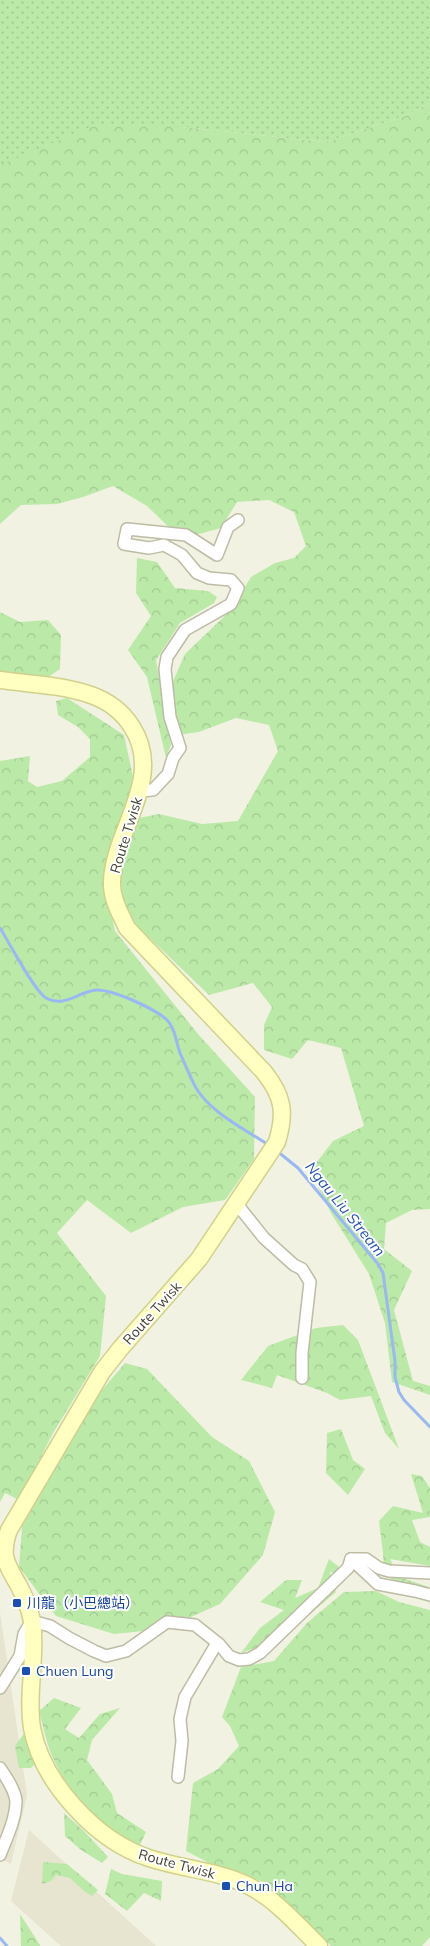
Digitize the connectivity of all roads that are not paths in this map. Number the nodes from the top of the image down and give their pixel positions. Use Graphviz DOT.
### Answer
graph roads {
  1 [pos="238,520"];
  2 [pos="0,680"];
  3 [pos="139,791"];
  4 [pos="236,1203"];
  5 [pos="302,1378"];
  6 [pos="351,1559"];
  7 [pos="430,1573"];
  8 [pos="430,1596"];
  9 [pos="32,1622"];
  10 [pos="217,1643"];
  11 [pos="0,1688"];
  12 [pos="0,1768"];
  13 [pos="178,1777"];
  14 [pos="0,1855"];
  15 [pos="319,1946"];
  1 -- 3 [label="street"];
  2 -- 3 [label="main road, Route Twisk"];
  3 -- 4 [label="main road, Route Twisk"];
  4 -- 5 [label="street"];
  4 -- 9 [label="main road, Route Twisk"];
  6 -- 7 [label="street"];
  6 -- 8 [label="street"];
  6 -- 10 [label="street"];
  9 -- 10 [label="street"];
  9 -- 11 [label="street"];
  9 -- 15 [label="main road, Route Twisk"];
  10 -- 13 [label="street"];
  12 -- 14 [label="street"];
}
